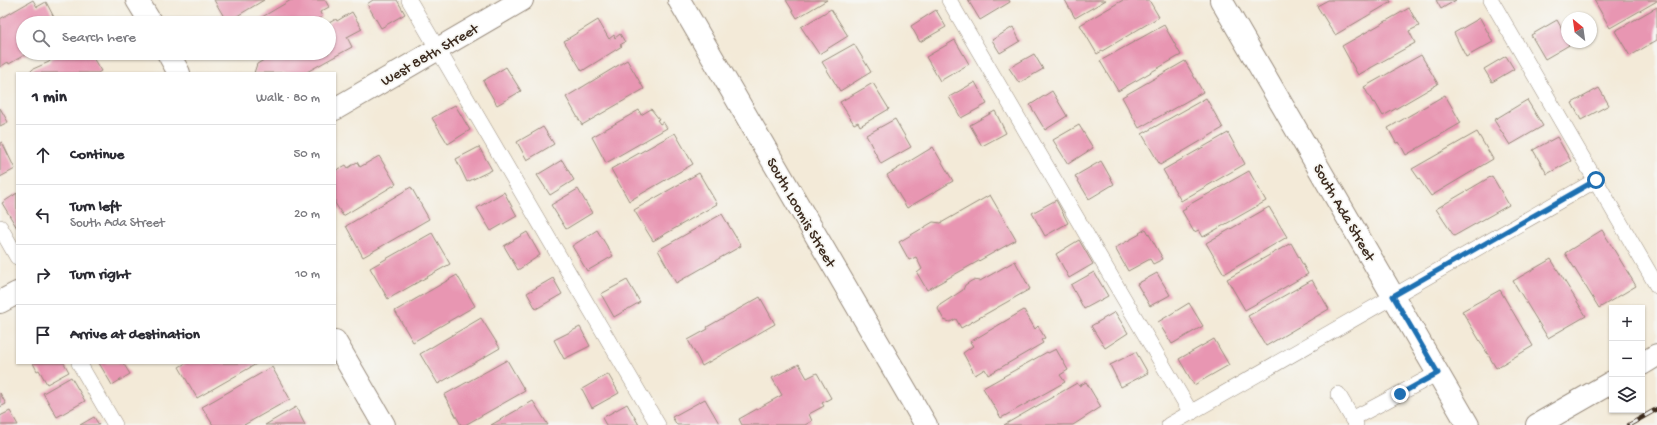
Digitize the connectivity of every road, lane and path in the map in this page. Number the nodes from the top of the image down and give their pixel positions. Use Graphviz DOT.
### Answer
graph roads {
  1 [pos="138,0"];
  2 [pos="409,0"];
  3 [pos="522,0"];
  4 [pos="679,0"];
  5 [pos="949,0"];
  6 [pos="1221,0"];
  7 [pos="1491,0"];
  8 [pos="147,16"];
  9 [pos="438,49"];
  10 [pos="172,60"];
  11 [pos="178,72"];
  12 [pos="336,108"];
  13 [pos="1596,180"];
  14 [pos="0,227"];
  15 [pos="16,255"];
  16 [pos="1657,286"];
  17 [pos="16,294"];
  18 [pos="1393,296"];
  19 [pos="0,302"];
  20 [pos="336,343"];
  21 [pos="1657,356"];
  22 [pos="1645,362"];
  23 [pos="80,364"];
  24 [pos="1438,373"];
  25 [pos="1609,384"];
  26 [pos="1338,394"];
  27 [pos="1191,412"];
  28 [pos="1354,422"];
  29 [pos="115,425"];
  30 [pos="384,425"];
  31 [pos="658,425"];
  32 [pos="926,425"];
  33 [pos="1169,425"];
  34 [pos="1468,425"];
  35 [pos="1537,425"];
  1 -- 8 [label="street"];
  2 -- 9 [label="lane"];
  3 -- 9 [label="street, West 88th Street"];
  4 -- 32 [label="street, South Loomis Street"];
  5 -- 27 [label="lane"];
  6 -- 18 [label="street, South Ada Street"];
  7 -- 13 [label="lane"];
  9 -- 12 [label="street, West 88th Street"];
  9 -- 31 [label="lane"];
  10 -- 11 [label="street"];
  13 -- 16 [label="lane"];
  13 -- 18 [label="lane"];
  14 -- 15 [label="lane"];
  17 -- 19 [label="street"];
  18 -- 24 [label="street, South Ada Street"];
  18 -- 27 [label="lane"];
  20 -- 30 [label="street"];
  21 -- 22 [label="street"];
  23 -- 29 [label="lane"];
  24 -- 28 [label="lane"];
  24 -- 34 [label="street, South Ada Street"];
  25 -- 35 [label="street"];
  26 -- 28 [label="lane"];
  27 -- 33 [label="lane"];
}
